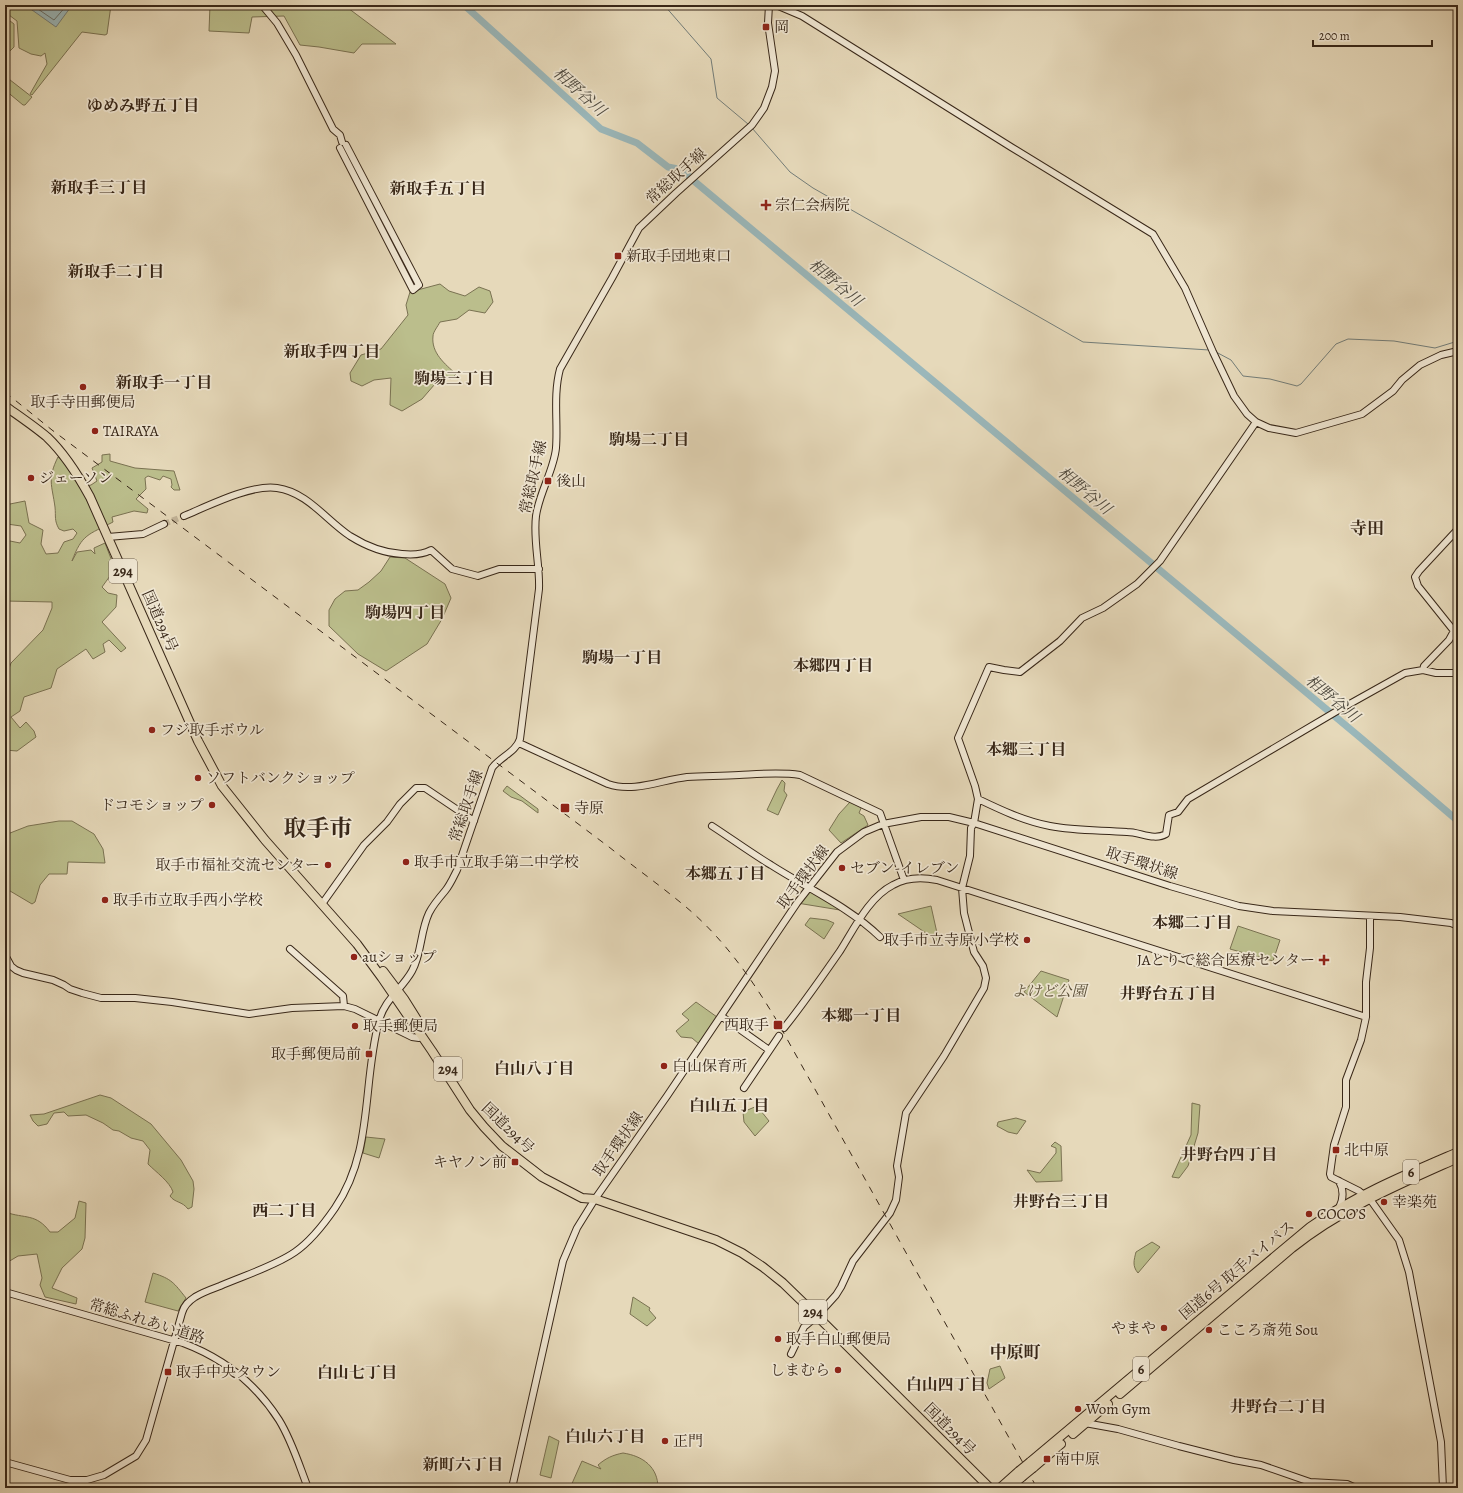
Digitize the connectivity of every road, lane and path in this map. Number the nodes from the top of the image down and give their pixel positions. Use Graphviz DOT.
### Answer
graph roads {
  1 [pos="262,5"];
  2 [pos="769,5"];
  3 [pos="776,5"];
  4 [pos="343,145"];
  5 [pos="1458,351"];
  6 [pos="5,406"];
  7 [pos="1256,422"];
  8 [pos="184,516"];
  9 [pos="164,524"];
  10 [pos="1458,529"];
  11 [pos="108,537"];
  12 [pos="539,569"];
  13 [pos="1423,670"];
  14 [pos="1458,673"];
  15 [pos="519,743"];
  16 [pos="978,799"];
  17 [pos="474,821"];
  18 [pos="974,823"];
  19 [pos="883,824"];
  20 [pos="712,826"];
  21 [pos="904,880"];
  22 [pos="809,887"];
  23 [pos="962,888"];
  24 [pos="324,902"];
  25 [pos="1370,916"];
  26 [pos="860,920"];
  27 [pos="1458,926"];
  28 [pos="880,937"];
  29 [pos="290,949"];
  30 [pos="5,955"];
  31 [pos="395,992"];
  32 [pos="344,1006"];
  33 [pos="721,1016"];
  34 [pos="1366,1017"];
  35 [pos="379,1020"];
  36 [pos="784,1028"];
  37 [pos="778,1036"];
  38 [pos="422,1037"];
  39 [pos="769,1050"];
  40 [pos="744,1088"];
  41 [pos="1458,1152"];
  42 [pos="1458,1158"];
  43 [pos="1339,1181"];
  44 [pos="1366,1196"];
  45 [pos="594,1199"];
  46 [pos="1339,1208"];
  47 [pos="5,1292"];
  48 [pos="817,1316"];
  49 [pos="174,1340"];
  50 [pos="791,1354"];
  51 [pos="1086,1423"];
  52 [pos="1076,1424"];
  53 [pos="5,1462"];
  54 [pos="1031,1465"];
  55 [pos="1021,1474"];
  56 [pos="308,1488"];
  57 [pos="512,1488"];
  58 [pos="990,1488"];
  59 [pos="1000,1488"];
  60 [pos="1009,1488"];
  61 [pos="1356,1488"];
  62 [pos="1443,1488"];
  1 -- 4 [label="street"];
  2 -- 12 [label="street, 常総取手線"];
  3 -- 7 [label="street"];
  4 -- 4 [label="street"];
  5 -- 7 [label="street"];
  6 -- 11 [label="highway, 国道294号 / 294"];
  7 -- 16 [label="street"];
  8 -- 12 [label="street"];
  9 -- 11 [label="street"];
  10 -- 13 [label="street"];
  11 -- 24 [label="highway, 国道294号 / 294"];
  12 -- 15 [label="street, 常総取手線"];
  13 -- 14 [label="street"];
  13 -- 16 [label="street"];
  15 -- 17 [label="street, 常総取手線"];
  15 -- 19 [label="street"];
  16 -- 18 [label="street"];
  17 -- 24 [label="street"];
  17 -- 31 [label="street, 常総取手線"];
  18 -- 19 [label="street, 取手環状線"];
  18 -- 23 [label="street"];
  18 -- 25 [label="street, 取手環状線"];
  19 -- 21 [label="street"];
  19 -- 22 [label="street, 取手環状線"];
  20 -- 22 [label="street"];
  21 -- 23 [label="street"];
  21 -- 26 [label="street"];
  22 -- 26 [label="street"];
  22 -- 33 [label="street, 取手環状線"];
  23 -- 34 [label="street"];
  23 -- 48 [label="street"];
  24 -- 31 [label="highway, 国道294号 / 294"];
  25 -- 27 [label="street, 取手環状線"];
  25 -- 34 [label="street"];
  26 -- 28 [label="street"];
  26 -- 36 [label="street"];
  29 -- 32 [label="street"];
  30 -- 32 [label="street"];
  31 -- 35 [label="street, 常総取手線"];
  31 -- 38 [label="highway, 国道294号 / 294"];
  31 -- 45 [label="highway, 国道294号 / 294"];
  32 -- 35 [label="street"];
  33 -- 39 [label="street"];
  33 -- 45 [label="street, 取手環状線"];
  34 -- 43 [label="street"];
  35 -- 38 [label="street"];
  35 -- 49 [label="street, 常総取手線"];
  37 -- 39 [label="street"];
  38 -- 45 [label="highway, 国道294号 / 294"];
  39 -- 40 [label="street"];
  41 -- 44 [label="highway, 国道6号 取手バイパス / 6"];
  42 -- 44 [label="highway, 国道6号 取手バイパス / 6"];
  43 -- 44 [label="street"];
  43 -- 46 [label="street"];
  44 -- 46 [label="highway, 国道6号 取手バイパス / 6"];
  44 -- 51 [label="highway, 国道6号 取手バイパス / 6"];
  44 -- 62 [label="street"];
  45 -- 48 [label="highway, 国道294号 / 294"];
  45 -- 57 [label="street, 取手環状線"];
  46 -- 52 [label="highway, 国道6号 取手バイパス / 6"];
  47 -- 49 [label="street, 常総ふれあい道路"];
  48 -- 50 [label="street"];
  48 -- 58 [label="highway, 国道294号 / 294"];
  49 -- 53 [label="street, 常総取手線"];
  49 -- 56 [label="street, 常総ふれあい道路"];
  51 -- 52 [label="street"];
  51 -- 54 [label="highway, 国道6号 取手バイパス / 6"];
  51 -- 61 [label="street"];
  52 -- 54 [label="highway, 国道6号 取手バイパス / 6"];
  54 -- 55 [label="highway, 国道6号 取手バイパス / 6, bridge"];
  55 -- 59 [label="highway, 国道6号 取手バイパス / 6"];
  55 -- 60 [label="highway, 国道6号 取手バイパス / 6"];
}
